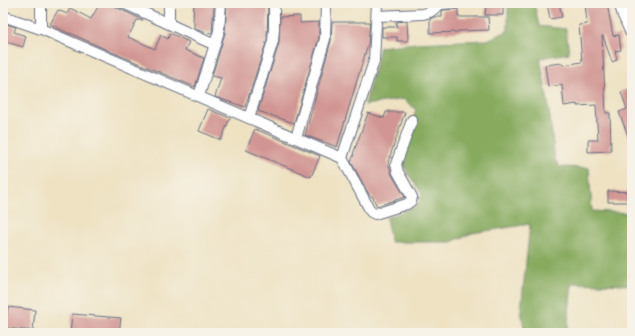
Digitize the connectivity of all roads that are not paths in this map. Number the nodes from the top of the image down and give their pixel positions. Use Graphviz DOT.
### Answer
graph roads {
  1 [pos="41,3"];
  2 [pos="123,3"];
  3 [pos="169,3"];
  4 [pos="221,3"];
  5 [pos="274,3"];
  6 [pos="326,3"];
  7 [pos="377,3"];
  8 [pos="455,3"];
  9 [pos="621,3"];
  10 [pos="3,16"];
  11 [pos="377,16"];
  12 [pos="169,23"];
  13 [pos="41,29"];
  14 [pos="632,32"];
  15 [pos="215,45"];
  16 [pos="199,96"];
  17 [pos="249,118"];
  18 [pos="412,120"];
  19 [pos="296,138"];
  20 [pos="342,158"];
  1 -- 13 [label="street"];
  2 -- 12 [label="street"];
  3 -- 12 [label="street"];
  4 -- 15 [label="street"];
  5 -- 17 [label="street"];
  6 -- 19 [label="street"];
  7 -- 11 [label="street"];
  8 -- 11 [label="street"];
  9 -- 14 [label="street"];
  10 -- 13 [label="street"];
  11 -- 20 [label="street"];
  12 -- 15 [label="street"];
  13 -- 16 [label="street"];
  15 -- 16 [label="street"];
  16 -- 17 [label="street"];
  17 -- 19 [label="street"];
  18 -- 20 [label="street"];
  19 -- 20 [label="street"];
}
